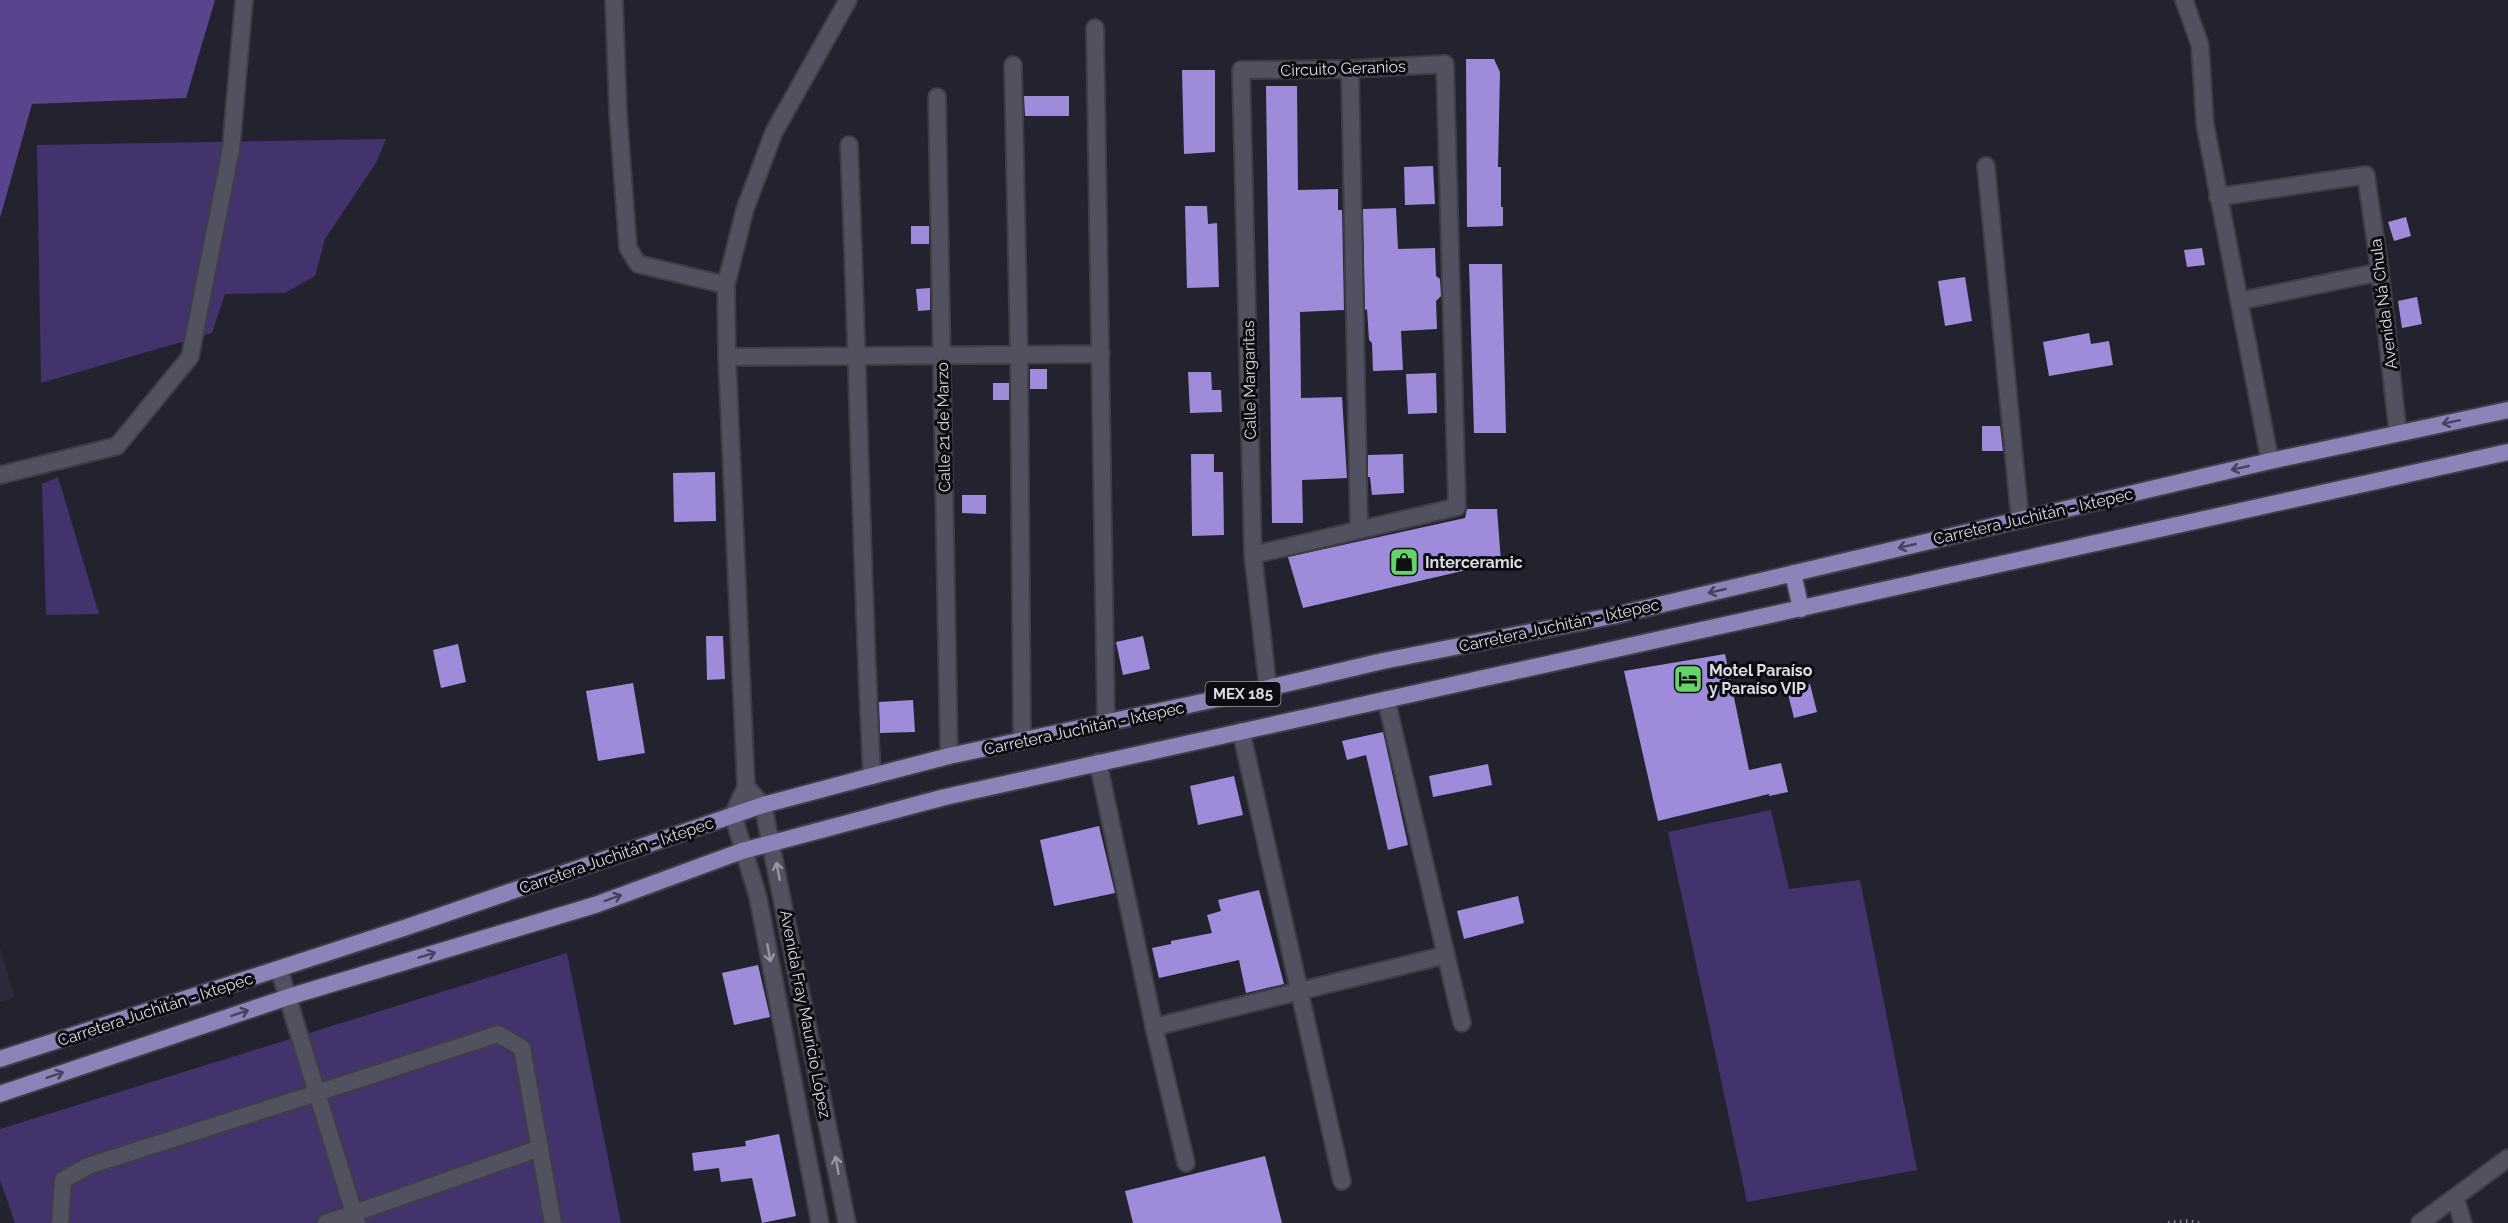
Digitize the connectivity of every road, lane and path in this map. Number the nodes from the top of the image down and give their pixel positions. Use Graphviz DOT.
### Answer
graph roads {
  1 [pos="244,0"];
  2 [pos="614,0"];
  3 [pos="848,0"];
  4 [pos="2184,0"];
  5 [pos="1095,28"];
  6 [pos="1013,65"];
  7 [pos="1350,69"];
  8 [pos="1241,70"];
  9 [pos="937,98"];
  10 [pos="849,146"];
  11 [pos="1986,166"];
  12 [pos="2218,197"];
  13 [pos="2380,272"];
  14 [pos="726,285"];
  15 [pos="2239,301"];
  16 [pos="1019,354"];
  17 [pos="1101,354"];
  18 [pos="941,355"];
  19 [pos="858,356"];
  20 [pos="727,357"];
  21 [pos="2508,410"];
  22 [pos="2398,433"];
  23 [pos="2508,452"];
  24 [pos="2270,461"];
  25 [pos="0,475"];
  26 [pos="2020,519"];
  27 [pos="1359,530"];
  28 [pos="1253,555"];
  29 [pos="1793,573"];
  30 [pos="1801,609"];
  31 [pos="1268,688"];
  32 [pos="1386,699"];
  33 [pos="1106,723"];
  34 [pos="1241,731"];
  35 [pos="1022,741"];
  36 [pos="949,756"];
  37 [pos="1098,762"];
  38 [pos="872,776"];
  39 [pos="746,787"];
  40 [pos="763,805"];
  41 [pos="733,815"];
  42 [pos="772,842"];
  43 [pos="742,851"];
  44 [pos="1446,955"];
  45 [pos="279,969"];
  46 [pos="1300,991"];
  47 [pos="288,997"];
  48 [pos="1462,1023"];
  49 [pos="1154,1027"];
  50 [pos="0,1059"];
  51 [pos="317,1093"];
  52 [pos="0,1094"];
  53 [pos="540,1148"];
  54 [pos="2508,1158"];
  55 [pos="1186,1163"];
  56 [pos="1342,1181"];
  57 [pos="2455,1197"];
  58 [pos="356,1218"];
  59 [pos="60,1223"];
  60 [pos="326,1223"];
  61 [pos="553,1223"];
  62 [pos="820,1223"];
  63 [pos="847,1223"];
  64 [pos="2168,1223"];
  65 [pos="2199,1223"];
  66 [pos="2420,1223"];
  67 [pos="2463,1223"];
  1 -- 25 [label="street"];
  2 -- 14 [label="street"];
  3 -- 14 [label="street"];
  4 -- 12 [label="street"];
  5 -- 17 [label="street"];
  6 -- 16 [label="street"];
  7 -- 8 [label="street, Circuito Geranios"];
  7 -- 27 [label="street"];
  7 -- 27 [label="street, Circuito Geranios"];
  8 -- 28 [label="street, Calle Margaritas"];
  9 -- 18 [label="street, Calle 21 de Marzo"];
  10 -- 19 [label="street"];
  11 -- 26 [label="street"];
  12 -- 13 [label="street, Avenida Ná Chula"];
  12 -- 15 [label="street"];
  13 -- 15 [label="street"];
  13 -- 22 [label="street, Avenida Ná Chula"];
  14 -- 20 [label="street"];
  15 -- 24 [label="street"];
  16 -- 17 [label="street"];
  16 -- 18 [label="street"];
  16 -- 35 [label="street"];
  17 -- 33 [label="street"];
  18 -- 19 [label="street"];
  18 -- 36 [label="street, Calle 21 de Marzo"];
  19 -- 20 [label="street"];
  19 -- 38 [label="street"];
  20 -- 39 [label="street"];
  21 -- 22 [label="main road, Carretera Juchitán - Ixtepec / MEX 185, one-way"];
  22 -- 24 [label="main road, Carretera Juchitán - Ixtepec / MEX 185"];
  23 -- 30 [label="main road, Carretera Juchitán - Ixtepec / MEX 185"];
  24 -- 26 [label="main road, Carretera Juchitán - Ixtepec / MEX 185, one-way"];
  26 -- 29 [label="main road, Carretera Juchitán - Ixtepec / MEX 185, one-way"];
  27 -- 28 [label="street"];
  28 -- 31 [label="street, Calle Margaritas"];
  29 -- 30 [label="main road"];
  29 -- 31 [label="main road, Carretera Juchitán - Ixtepec / MEX 185, one-way"];
  30 -- 32 [label="main road, Carretera Juchitán - Ixtepec / MEX 185"];
  31 -- 33 [label="main road, Carretera Juchitán - Ixtepec / MEX 185"];
  32 -- 34 [label="main road, Carretera Juchitán - Ixtepec / MEX 185"];
  32 -- 44 [label="street"];
  33 -- 35 [label="main road, Carretera Juchitán - Ixtepec / MEX 185"];
  34 -- 37 [label="main road, Carretera Juchitán - Ixtepec / MEX 185"];
  34 -- 46 [label="street"];
  35 -- 36 [label="main road, Carretera Juchitán - Ixtepec / MEX 185"];
  36 -- 38 [label="main road, Carretera Juchitán - Ixtepec / MEX 185"];
  37 -- 42 [label="main road, Carretera Juchitán - Ixtepec / MEX 185"];
  37 -- 49 [label="street"];
  38 -- 40 [label="main road, Carretera Juchitán - Ixtepec / MEX 185"];
  39 -- 40 [label="street"];
  39 -- 41 [label="street"];
  40 -- 41 [label="main road, Carretera Juchitán - Ixtepec / MEX 185"];
  40 -- 42 [label="street, Avenida Fray Mauricio López"];
  41 -- 43 [label="street, Avenida Fray Mauricio López"];
  41 -- 45 [label="main road, Carretera Juchitán - Ixtepec / MEX 185"];
  42 -- 43 [label="main road, Carretera Juchitán - Ixtepec / MEX 185"];
  63 -- 42 [label="street, Avenida Fray Mauricio López, one-way"];
  47 -- 43 [label="main road, Carretera Juchitán - Ixtepec / MEX 185, one-way"];
  43 -- 62 [label="street, Avenida Fray Mauricio López, one-way"];
  44 -- 46 [label="street"];
  44 -- 48 [label="street"];
  45 -- 47 [label="street"];
  45 -- 50 [label="main road, Carretera Juchitán - Ixtepec / MEX 185"];
  46 -- 49 [label="street"];
  46 -- 56 [label="street"];
  47 -- 51 [label="street"];
  52 -- 47 [label="main road, Carretera Juchitán - Ixtepec / MEX 185, one-way"];
  49 -- 55 [label="street"];
  51 -- 53 [label="street"];
  51 -- 58 [label="street"];
  51 -- 59 [label="street"];
  53 -- 58 [label="street"];
  53 -- 61 [label="street"];
  54 -- 57 [label="street"];
  57 -- 66 [label="street"];
  57 -- 67 [label="street"];
  58 -- 60 [label="street"];
  64 -- 65 [label="path"];
}
